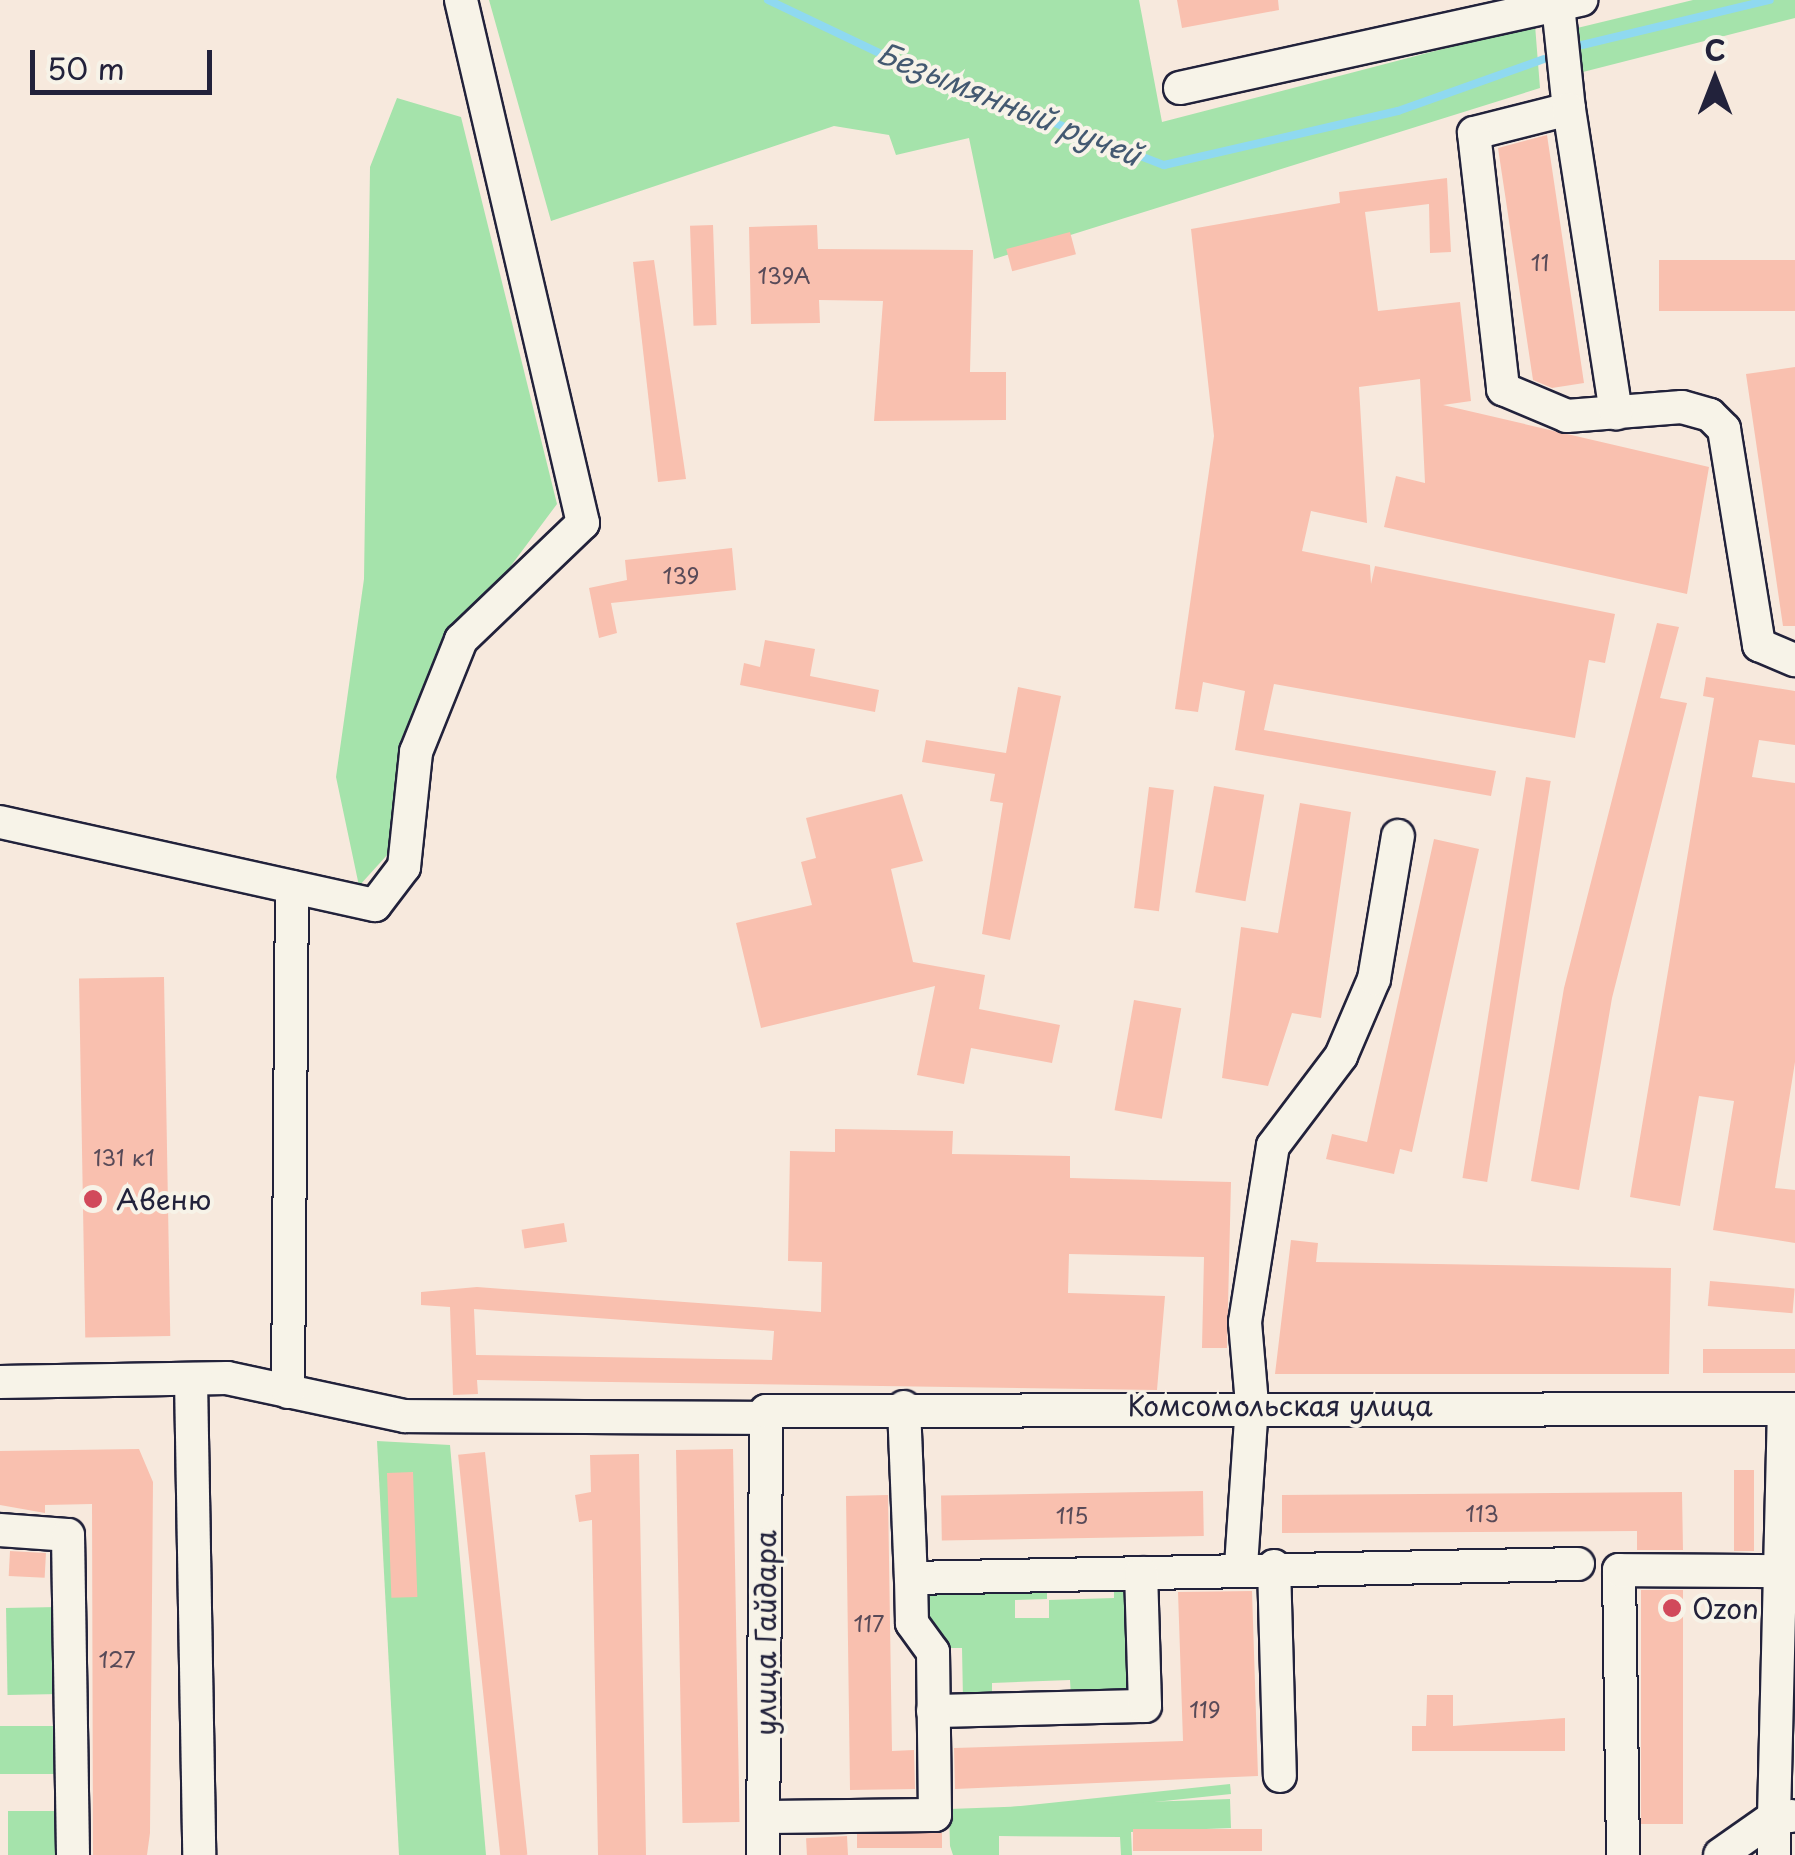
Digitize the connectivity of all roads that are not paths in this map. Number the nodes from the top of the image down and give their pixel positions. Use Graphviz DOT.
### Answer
graph roads {
  1 [pos="461,0"];
  2 [pos="1570,2"];
  3 [pos="1180,88"];
  4 [pos="1569,108"];
  5 [pos="1616,412"];
  6 [pos="1795,660"];
  7 [pos="0,822"];
  8 [pos="1398,836"];
  9 [pos="292,887"];
  10 [pos="192,1379"];
  11 [pos="0,1382"];
  12 [pos="288,1392"];
  13 [pos="1252,1404"];
  14 [pos="904,1407"];
  15 [pos="1790,1409"];
  16 [pos="766,1415"];
  17 [pos="0,1530"];
  18 [pos="1578,1564"];
  19 [pos="1258,1566"];
  20 [pos="1776,1571"];
  21 [pos="1142,1573"];
  22 [pos="911,1578"];
  23 [pos="933,1712"];
  24 [pos="1280,1776"];
  25 [pos="1784,1816"];
  26 [pos="764,1817"];
  27 [pos="73,1855"];
  28 [pos="199,1855"];
  29 [pos="763,1855"];
  30 [pos="1623,1855"];
  31 [pos="1720,1855"];
  32 [pos="1774,1855"];
  1 -- 9 [label="street"];
  2 -- 3 [label="street"];
  2 -- 4 [label="street"];
  4 -- 5 [label="street"];
  4 -- 5 [label="street"];
  5 -- 6 [label="street"];
  7 -- 9 [label="street"];
  8 -- 13 [label="street"];
  9 -- 12 [label="street"];
  10 -- 11 [label="street, Комсомольская улица"];
  10 -- 12 [label="street, Комсомольская улица"];
  10 -- 28 [label="street"];
  12 -- 16 [label="street, Комсомольская улица"];
  13 -- 14 [label="street, Комсомольская улица"];
  13 -- 15 [label="street, Комсомольская улица"];
  13 -- 19 [label="street"];
  14 -- 16 [label="street, Комсомольская улица"];
  14 -- 22 [label="street"];
  15 -- 20 [label="street"];
  16 -- 26 [label="street, улица Гайдара"];
  17 -- 27 [label="street"];
  18 -- 19 [label="street"];
  19 -- 21 [label="street"];
  19 -- 24 [label="street"];
  20 -- 25 [label="street"];
  20 -- 30 [label="street"];
  21 -- 22 [label="street"];
  21 -- 23 [label="street"];
  22 -- 23 [label="street"];
  23 -- 26 [label="street"];
  25 -- 31 [label="street"];
  25 -- 32 [label="street"];
  26 -- 29 [label="street, улица Гайдара"];
}
